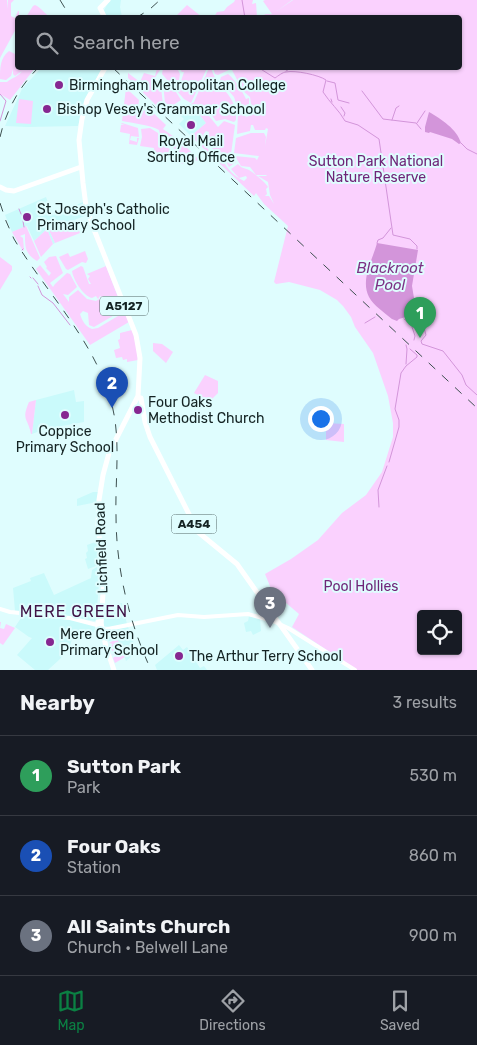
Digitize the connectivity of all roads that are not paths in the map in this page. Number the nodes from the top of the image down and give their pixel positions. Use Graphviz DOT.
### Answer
graph roads {
  1 [pos="103,70"];
  2 [pos="81,167"];
  3 [pos="0,187"];
  4 [pos="139,400"];
  5 [pos="0,609"];
  6 [pos="278,623"];
  7 [pos="100,627"];
  8 [pos="114,670"];
  9 [pos="312,670"];
  10 [pos="355,670"];
  1 -- 2 [label="main road, A5127"];
  2 -- 3 [label="main road"];
  2 -- 4 [label="main road, A5127"];
  4 -- 6 [label="main road, A454"];
  4 -- 7 [label="main road, Lichfield Road"];
  5 -- 7 [label="main road"];
  6 -- 7 [label="main road"];
  6 -- 9 [label="main road, A454"];
  6 -- 10 [label="main road"];
  7 -- 8 [label="main road"];
}
